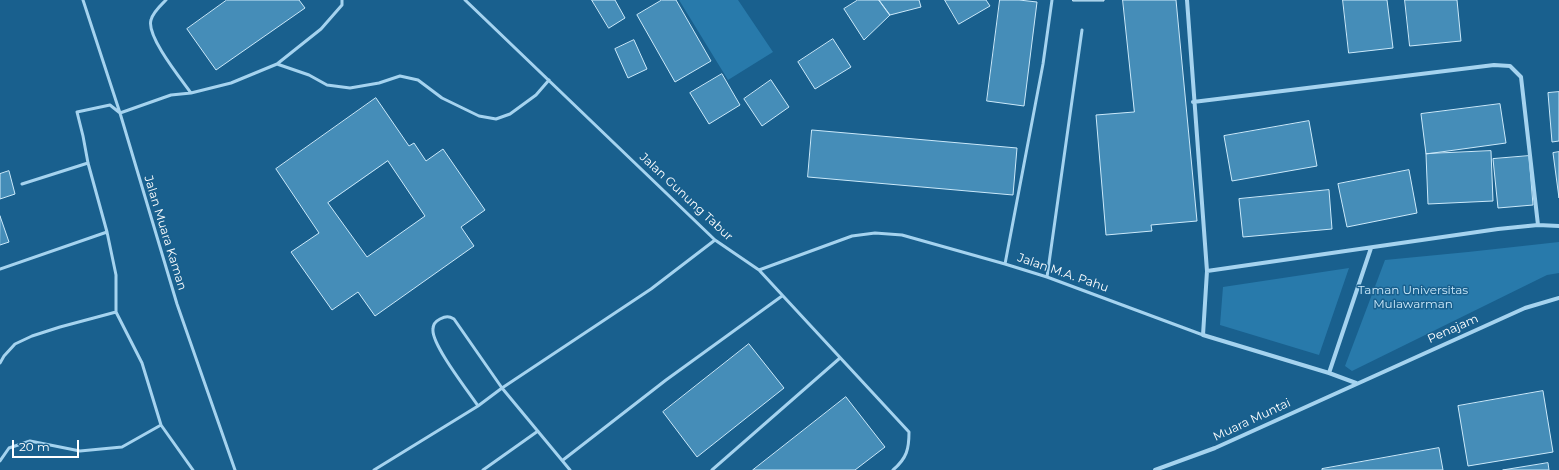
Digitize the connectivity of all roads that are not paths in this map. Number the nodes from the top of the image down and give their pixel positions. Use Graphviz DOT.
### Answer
graph roads {
  1 [pos="83,0"];
  2 [pos="166,0"];
  3 [pos="342,0"];
  4 [pos="465,0"];
  5 [pos="1052,0"];
  6 [pos="1187,0"];
  7 [pos="1082,30"];
  8 [pos="277,64"];
  9 [pos="549,80"];
  10 [pos="191,93"];
  11 [pos="1193,102"];
  12 [pos="120,113"];
  13 [pos="88,163"];
  14 [pos="22,184"];
  15 [pos="1538,225"];
  16 [pos="1559,226"];
  17 [pos="107,232"];
  18 [pos="715,240"];
  19 [pos="1371,248"];
  20 [pos="1005,264"];
  21 [pos="0,269"];
  22 [pos="759,270"];
  23 [pos="1207,271"];
  24 [pos="1048,277"];
  25 [pos="782,296"];
  26 [pos="1559,298"];
  27 [pos="116,312"];
  28 [pos="1203,335"];
  29 [pos="840,358"];
  30 [pos="0,363"];
  31 [pos="1329,373"];
  32 [pos="1356,383"];
  33 [pos="502,388"];
  34 [pos="478,406"];
  35 [pos="161,425"];
  36 [pos="538,430"];
  37 [pos="563,460"];
  38 [pos="0,462"];
  39 [pos="193,470"];
  40 [pos="236,470"];
  41 [pos="374,470"];
  42 [pos="483,470"];
  43 [pos="570,470"];
  44 [pos="712,470"];
  45 [pos="893,470"];
  46 [pos="1155,470"];
  1 -- 12 [label="lane, Jalan Muara Kaman"];
  2 -- 10 [label="lane"];
  3 -- 8 [label="lane"];
  4 -- 9 [label="lane, Jalan Gunung Tabur"];
  5 -- 20 [label="lane"];
  6 -- 11 [label="street"];
  7 -- 24 [label="lane"];
  8 -- 9 [label="lane"];
  8 -- 10 [label="lane"];
  9 -- 18 [label="lane, Jalan Gunung Tabur"];
  10 -- 12 [label="lane"];
  11 -- 15 [label="street"];
  11 -- 23 [label="street"];
  12 -- 13 [label="lane"];
  12 -- 40 [label="lane, Jalan Muara Kaman"];
  13 -- 14 [label="lane"];
  13 -- 17 [label="lane"];
  15 -- 16 [label="street"];
  15 -- 19 [label="street"];
  17 -- 21 [label="lane"];
  17 -- 27 [label="lane"];
  18 -- 22 [label="lane, Jalan Gunung Tabur"];
  18 -- 33 [label="lane"];
  19 -- 23 [label="street"];
  19 -- 31 [label="street"];
  20 -- 22 [label="lane, Jalan M.A. Pahu"];
  20 -- 24 [label="lane, Jalan M.A. Pahu"];
  22 -- 25 [label="lane, Jalan Gunung Tabur"];
  23 -- 28 [label="street"];
  24 -- 28 [label="lane, Jalan M.A. Pahu"];
  25 -- 29 [label="lane, Jalan Gunung Tabur"];
  25 -- 37 [label="lane"];
  26 -- 32 [label="street, Penajam"];
  27 -- 30 [label="lane"];
  27 -- 35 [label="lane"];
  28 -- 31 [label="street, Jalan M.A. Pahu"];
  29 -- 44 [label="lane"];
  29 -- 45 [label="lane, Jalan Gunung Tabur"];
  31 -- 32 [label="street, Jalan M.A. Pahu"];
  32 -- 46 [label="street, Muara Muntai"];
  33 -- 34 [label="lane"];
  33 -- 34 [label="lane"];
  33 -- 36 [label="lane"];
  34 -- 41 [label="lane"];
  35 -- 38 [label="lane"];
  35 -- 39 [label="lane"];
  36 -- 37 [label="lane"];
  36 -- 42 [label="lane"];
  37 -- 43 [label="lane"];
}
